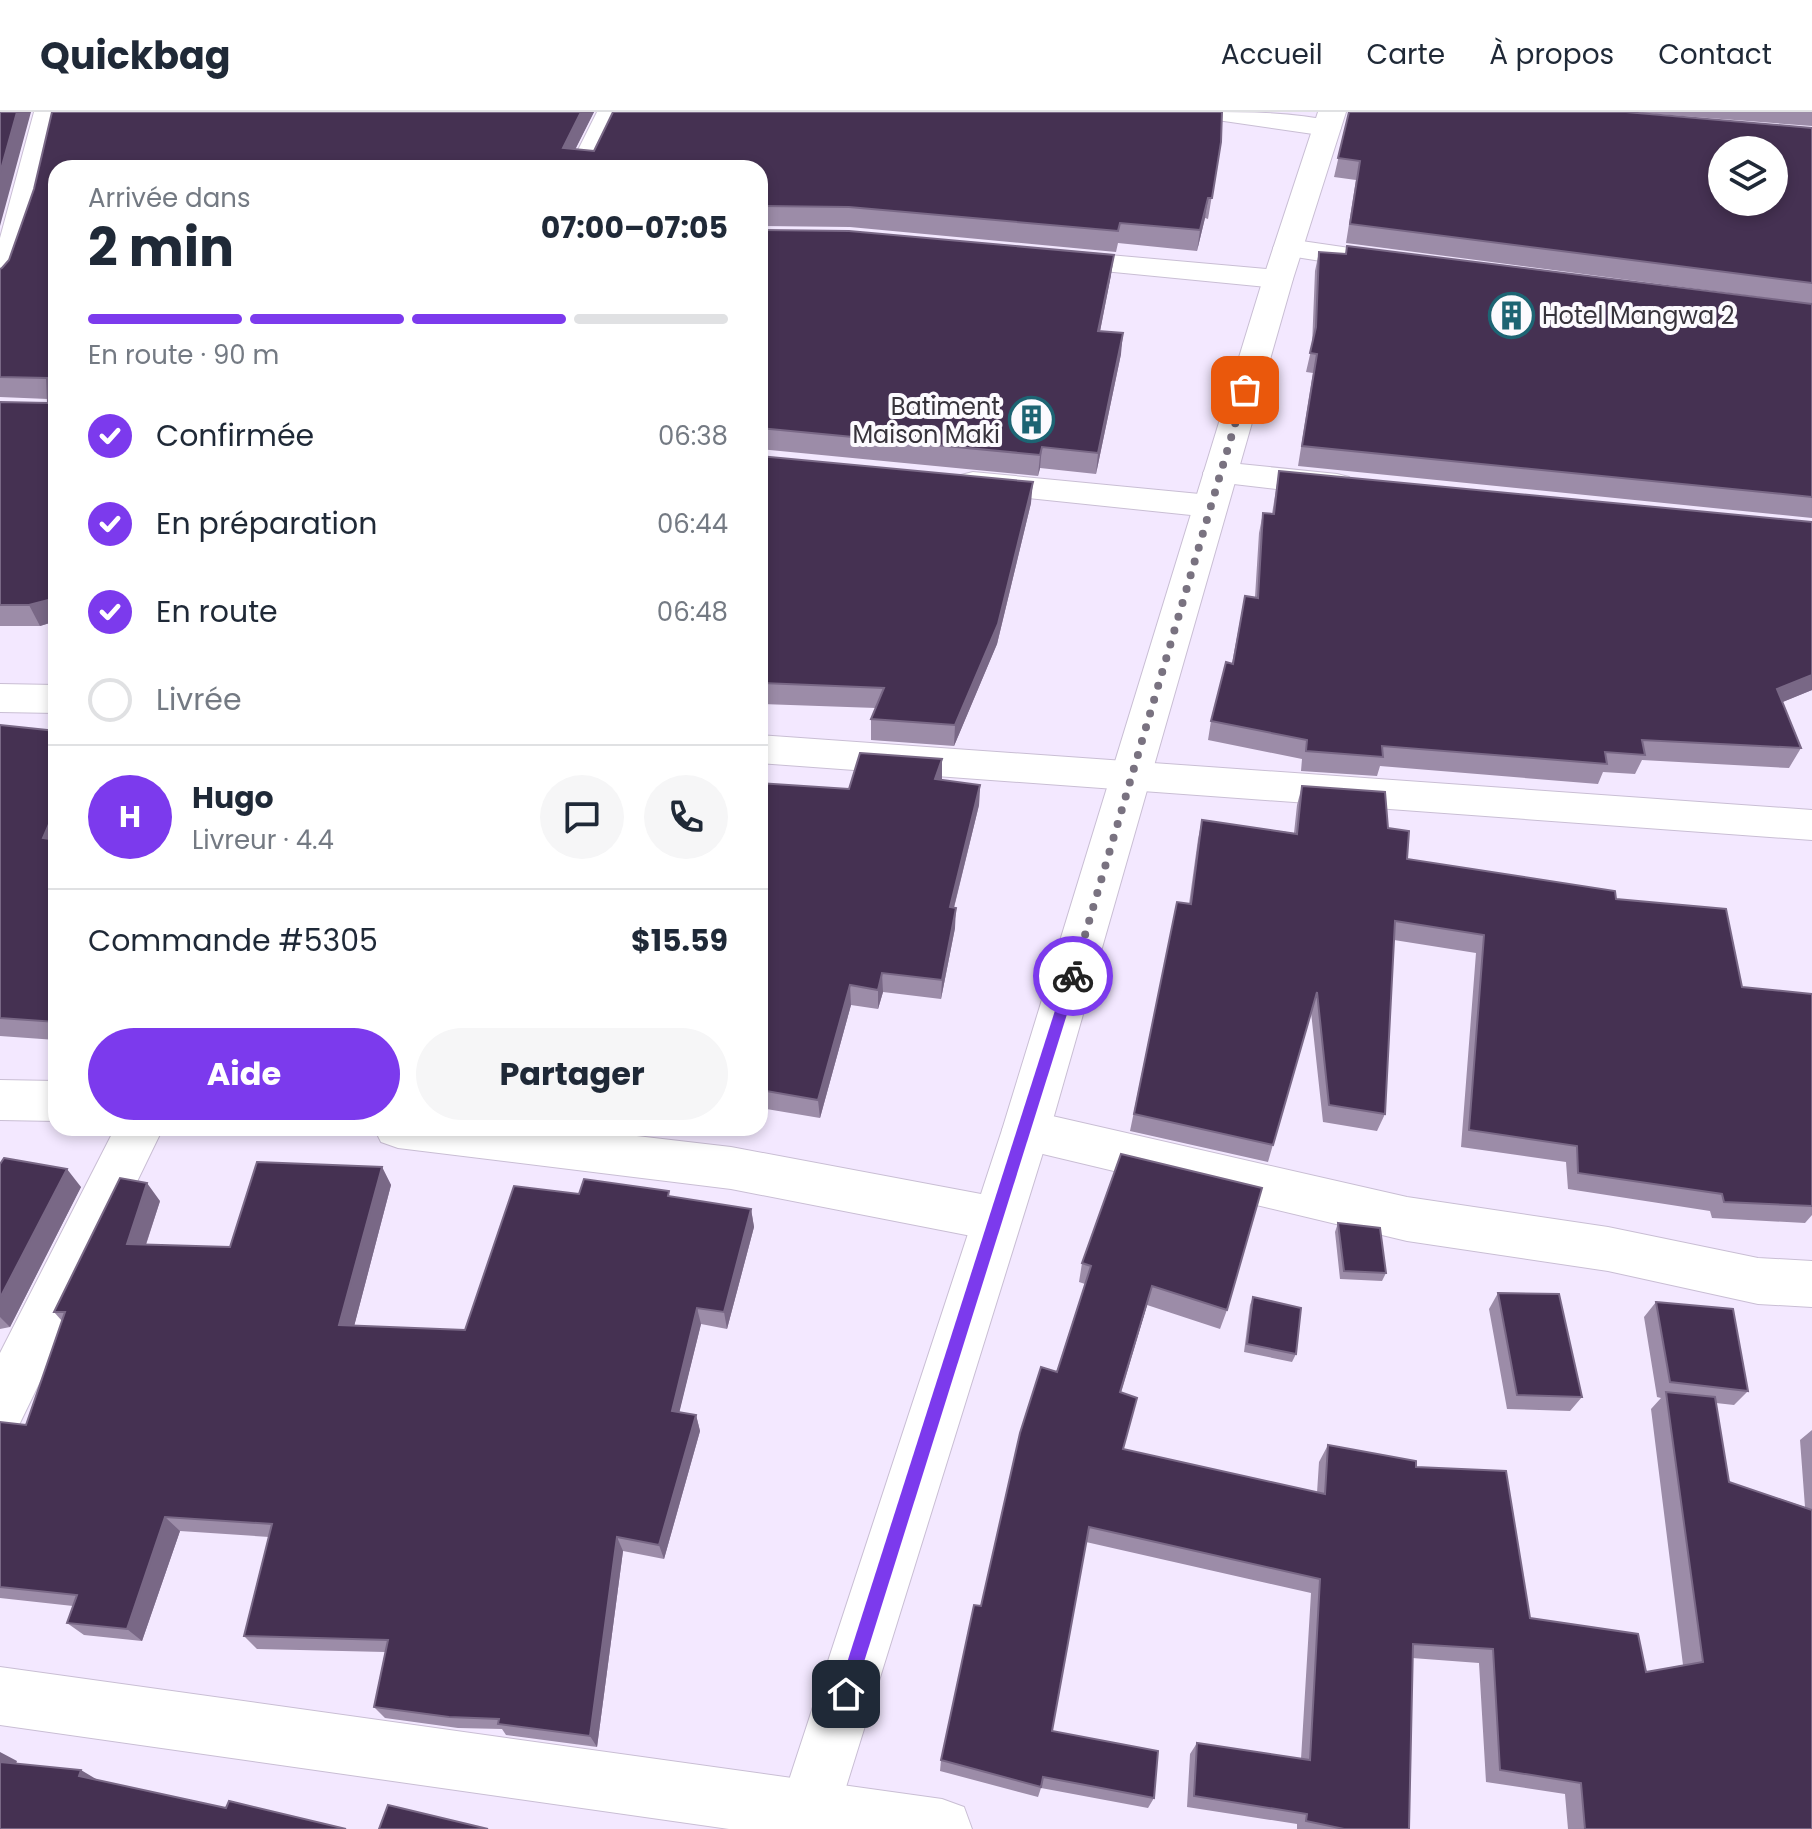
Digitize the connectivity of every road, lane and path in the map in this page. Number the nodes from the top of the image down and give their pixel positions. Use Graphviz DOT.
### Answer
graph roads {
  1 [pos="48,112"];
  2 [pos="611,112"];
  3 [pos="1217,112"];
  4 [pos="1330,120"];
  5 [pos="587,160"];
  6 [pos="25,209"];
  7 [pos="48,212"];
  8 [pos="1030,257"];
  9 [pos="1283,264"];
  10 [pos="1410,265"];
  11 [pos="0,280"];
  12 [pos="946,481"];
  13 [pos="1362,487"];
  14 [pos="1215,489"];
  15 [pos="0,698"];
  16 [pos="48,699"];
  17 [pos="768,750"];
  18 [pos="1134,774"];
  19 [pos="1812,825"];
  20 [pos="0,1100"];
  21 [pos="48,1101"];
  22 [pos="1026,1130"];
  23 [pos="135,1136"];
  24 [pos="465,1136"];
  25 [pos="997,1219"];
  26 [pos="1812,1284"];
  27 [pos="0,1407"];
  28 [pos="0,1696"];
  29 [pos="806,1821"];
  30 [pos="942,1829"];
  1 -- 6 [label="main road"];
  2 -- 5 [label="main road"];
  3 -- 4 [label="main road"];
  4 -- 9 [label="main road"];
  6 -- 7 [label="main road"];
  6 -- 11 [label="main road"];
  8 -- 9 [label="main road"];
  9 -- 10 [label="main road"];
  9 -- 14 [label="main road"];
  12 -- 14 [label="main road"];
  13 -- 14 [label="main road"];
  14 -- 18 [label="main road"];
  15 -- 16 [label="main road"];
  17 -- 18 [label="main road"];
  18 -- 19 [label="main road"];
  18 -- 22 [label="main road"];
  20 -- 21 [label="main road"];
  22 -- 25 [label="main road"];
  22 -- 26 [label="main road"];
  23 -- 27 [label="main road"];
  24 -- 25 [label="main road"];
  25 -- 29 [label="main road"];
  28 -- 29 [label="main road"];
  29 -- 30 [label="main road"];
}
